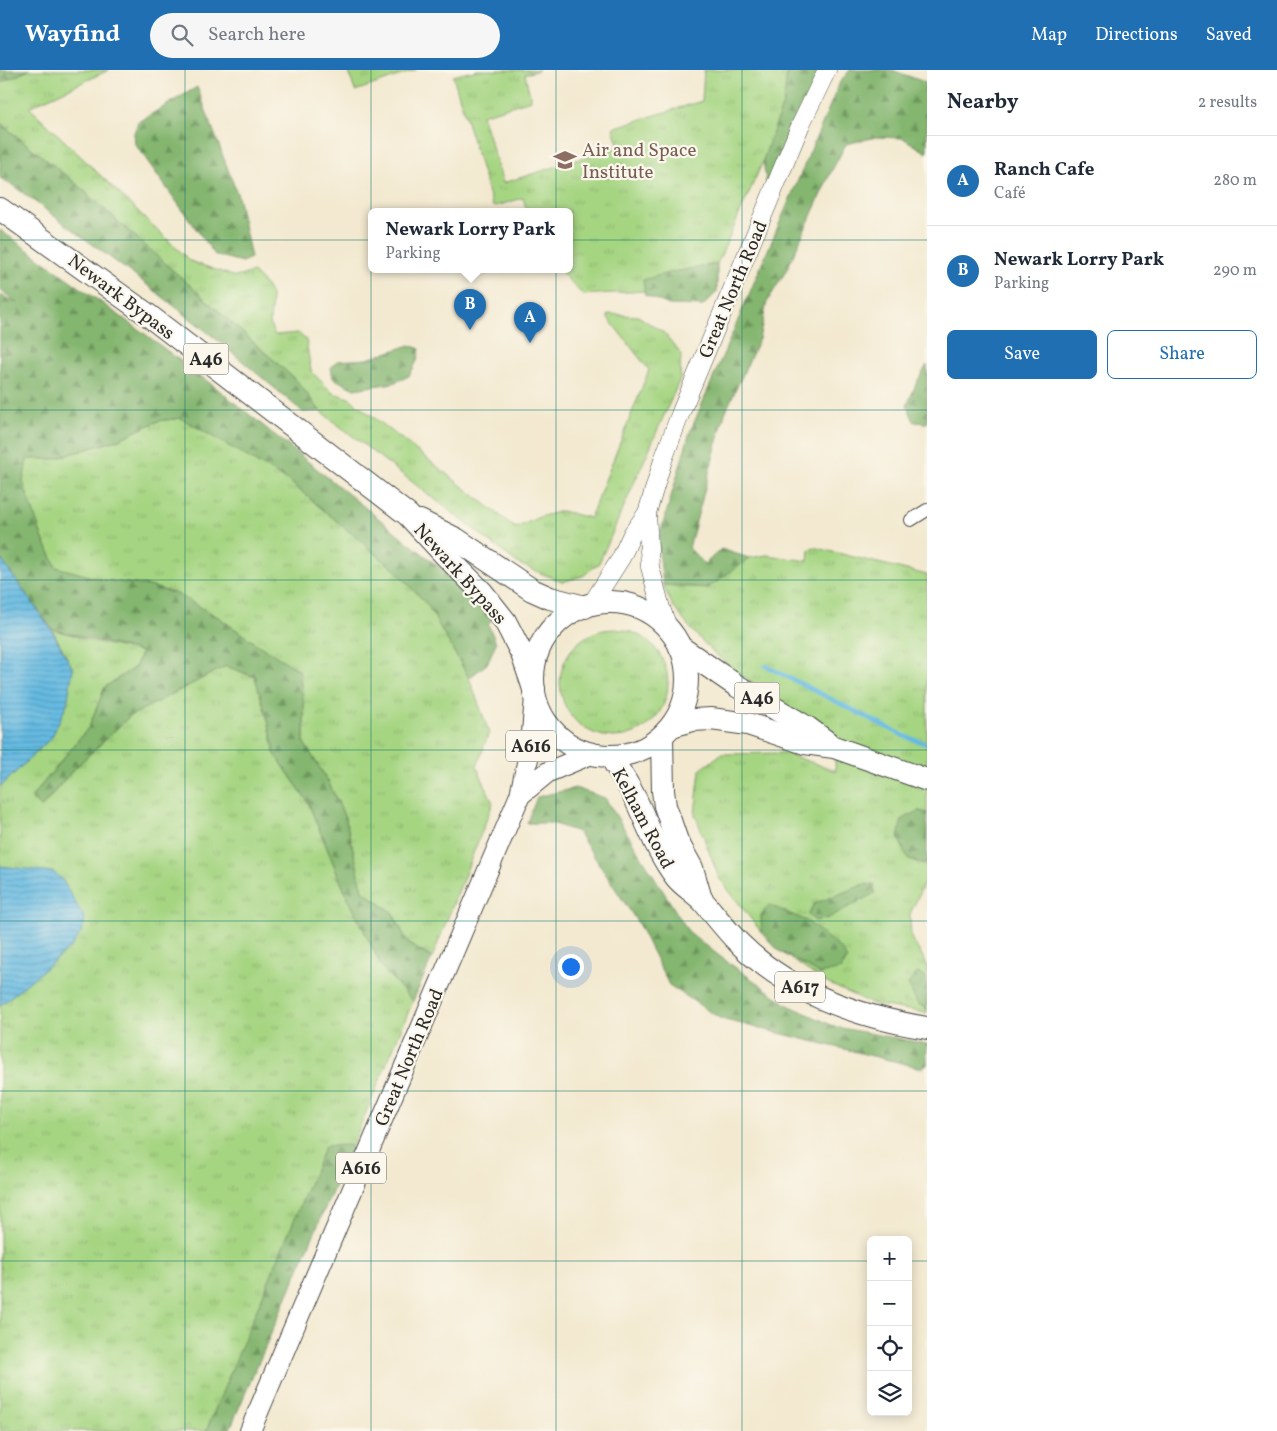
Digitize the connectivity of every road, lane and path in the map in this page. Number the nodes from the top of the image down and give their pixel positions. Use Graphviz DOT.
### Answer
graph roads {
  1 [pos="827,70"];
  2 [pos="0,209"];
  3 [pos="927,510"];
  4 [pos="647,513"];
  5 [pos="408,515"];
  6 [pos="911,520"];
  7 [pos="588,606"];
  8 [pos="675,638"];
  9 [pos="535,693"];
  10 [pos="667,732"];
  11 [pos="834,747"];
  12 [pos="601,755"];
  13 [pos="927,780"];
  14 [pos="520,795"];
  15 [pos="701,899"];
  16 [pos="927,1028"];
  17 [pos="250,1431"];
  1 -- 4 [label="main road, Great North Road"];
  2 -- 5 [label="highway, Newark Bypass / A46"];
  3 -- 6 [label="street"];
  4 -- 7 [label="main road, Great North Road"];
  4 -- 8 [label="main road, Great North Road"];
  5 -- 7 [label="highway, Newark Bypass / A46"];
  5 -- 9 [label="highway, Newark Bypass / A46"];
  7 -- 8 [label="highway"];
  7 -- 9 [label="highway"];
  8 -- 10 [label="highway"];
  8 -- 11 [label="highway, A46"];
  9 -- 12 [label="highway"];
  9 -- 14 [label="main road, Great North Road / A616"];
  10 -- 11 [label="highway, A46"];
  10 -- 12 [label="highway"];
  10 -- 15 [label="highway, Kelham Road / A617"];
  11 -- 13 [label="highway, A46"];
  12 -- 14 [label="main road, Great North Road / A616"];
  12 -- 15 [label="highway, Kelham Road / A617"];
  14 -- 17 [label="main road, Great North Road / A616"];
  15 -- 16 [label="highway, Kelham Road / A617"];
}
